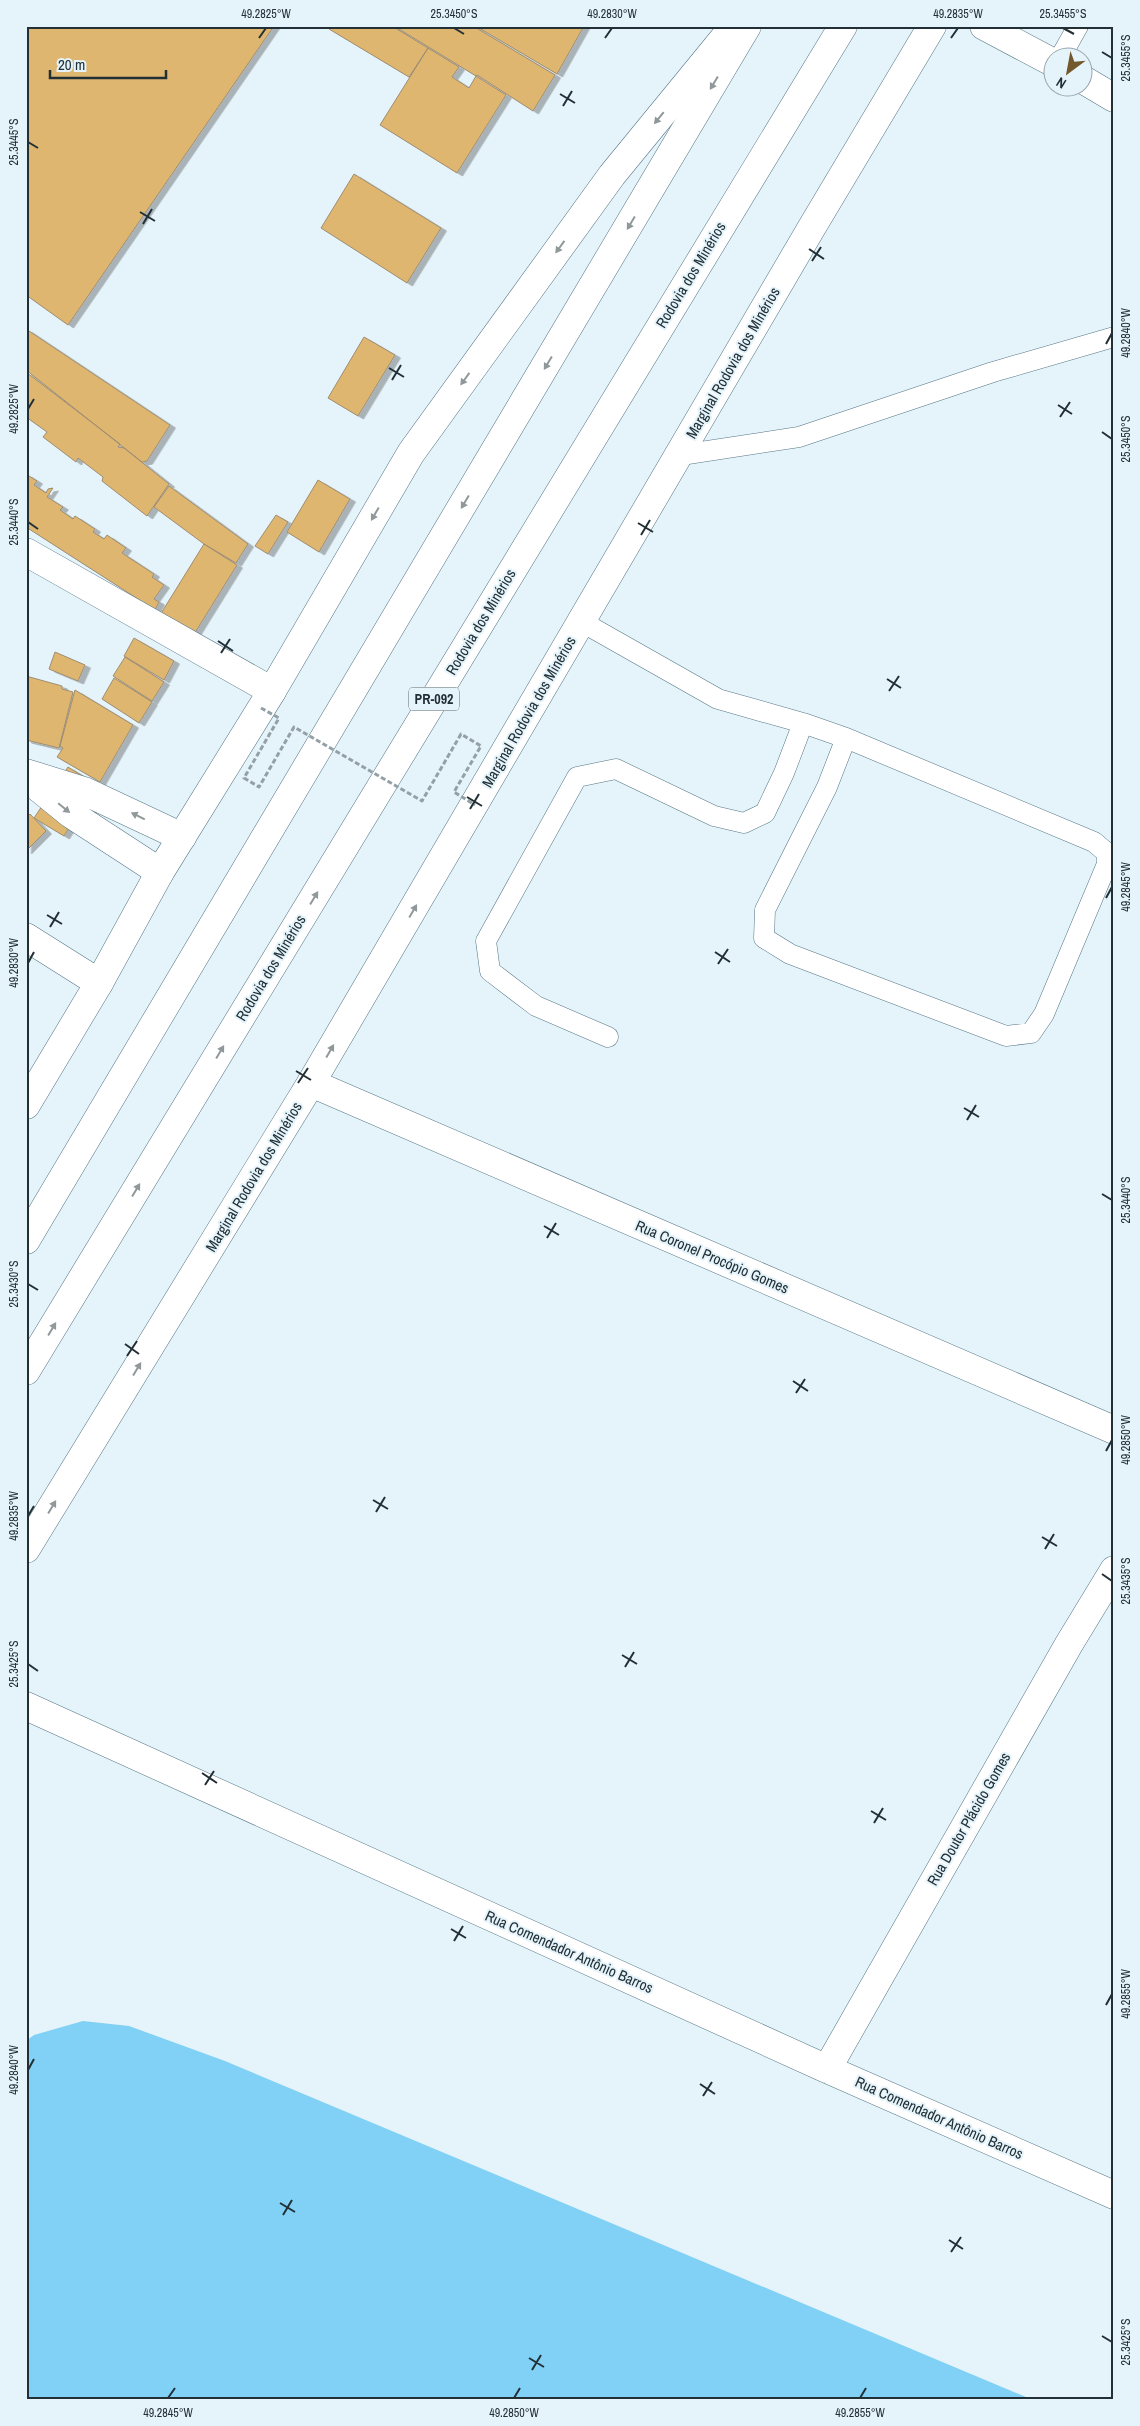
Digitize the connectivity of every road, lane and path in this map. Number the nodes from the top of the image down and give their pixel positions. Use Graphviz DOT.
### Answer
graph roads {
  1 [pos="734,26"];
  2 [pos="747,26"];
  3 [pos="842,26"];
  4 [pos="932,26"];
  5 [pos="984,26"];
  6 [pos="1078,26"];
  7 [pos="1066,48"];
  8 [pos="1042,57"];
  9 [pos="1092,85"];
  10 [pos="1114,98"];
  11 [pos="1114,337"];
  12 [pos="680,455"];
  13 [pos="26,552"];
  14 [pos="582,622"];
  15 [pos="267,699"];
  16 [pos="803,723"];
  17 [pos="846,738"];
  18 [pos="26,773"];
  19 [pos="26,777"];
  20 [pos="475,805"];
  21 [pos="182,837"];
  22 [pos="160,872"];
  23 [pos="26,937"];
  24 [pos="99,982"];
  25 [pos="608,1037"];
  26 [pos="311,1083"];
  27 [pos="26,1105"];
  28 [pos="26,1240"];
  29 [pos="26,1371"];
  30 [pos="1114,1430"];
  31 [pos="26,1549"];
  32 [pos="1114,1570"];
  33 [pos="26,1706"];
  34 [pos="827,2069"];
  35 [pos="1114,2195"];
  1 -- 15 [label="main road, one-way"];
  2 -- 28 [label="main road, one-way"];
  29 -- 3 [label="main road, Rodovia dos Minérios / PR-092, one-way"];
  4 -- 12 [label="main road, Marginal Rodovia dos Minérios"];
  5 -- 8 [label="main road"];
  6 -- 7 [label="lane"];
  9 -- 10 [label="main road"];
  11 -- 12 [label="lane"];
  12 -- 14 [label="main road, Marginal Rodovia dos Minérios"];
  13 -- 15 [label="main road"];
  14 -- 16 [label="lane"];
  14 -- 20 [label="main road, Marginal Rodovia dos Minérios"];
  15 -- 20 [label="path, bridge"];
  15 -- 21 [label="main road"];
  16 -- 17 [label="lane"];
  16 -- 25 [label="lane"];
  17 -- 17 [label="lane"];
  21 -- 18 [label="main road, one-way"];
  19 -- 22 [label="main road, one-way"];
  26 -- 20 [label="main road, Marginal Rodovia dos Minérios, one-way"];
  21 -- 22 [label="main road"];
  22 -- 24 [label="main road"];
  23 -- 24 [label="main road"];
  24 -- 27 [label="main road"];
  26 -- 30 [label="main road, Rua Coronel Procópio Gomes"];
  31 -- 26 [label="main road, Marginal Rodovia dos Minérios, one-way"];
  32 -- 34 [label="main road, Rua Doutor Plácido Gomes"];
  33 -- 34 [label="main road, Rua Comendador Antônio Barros"];
  34 -- 35 [label="main road, Rua Comendador Antônio Barros"];
}
